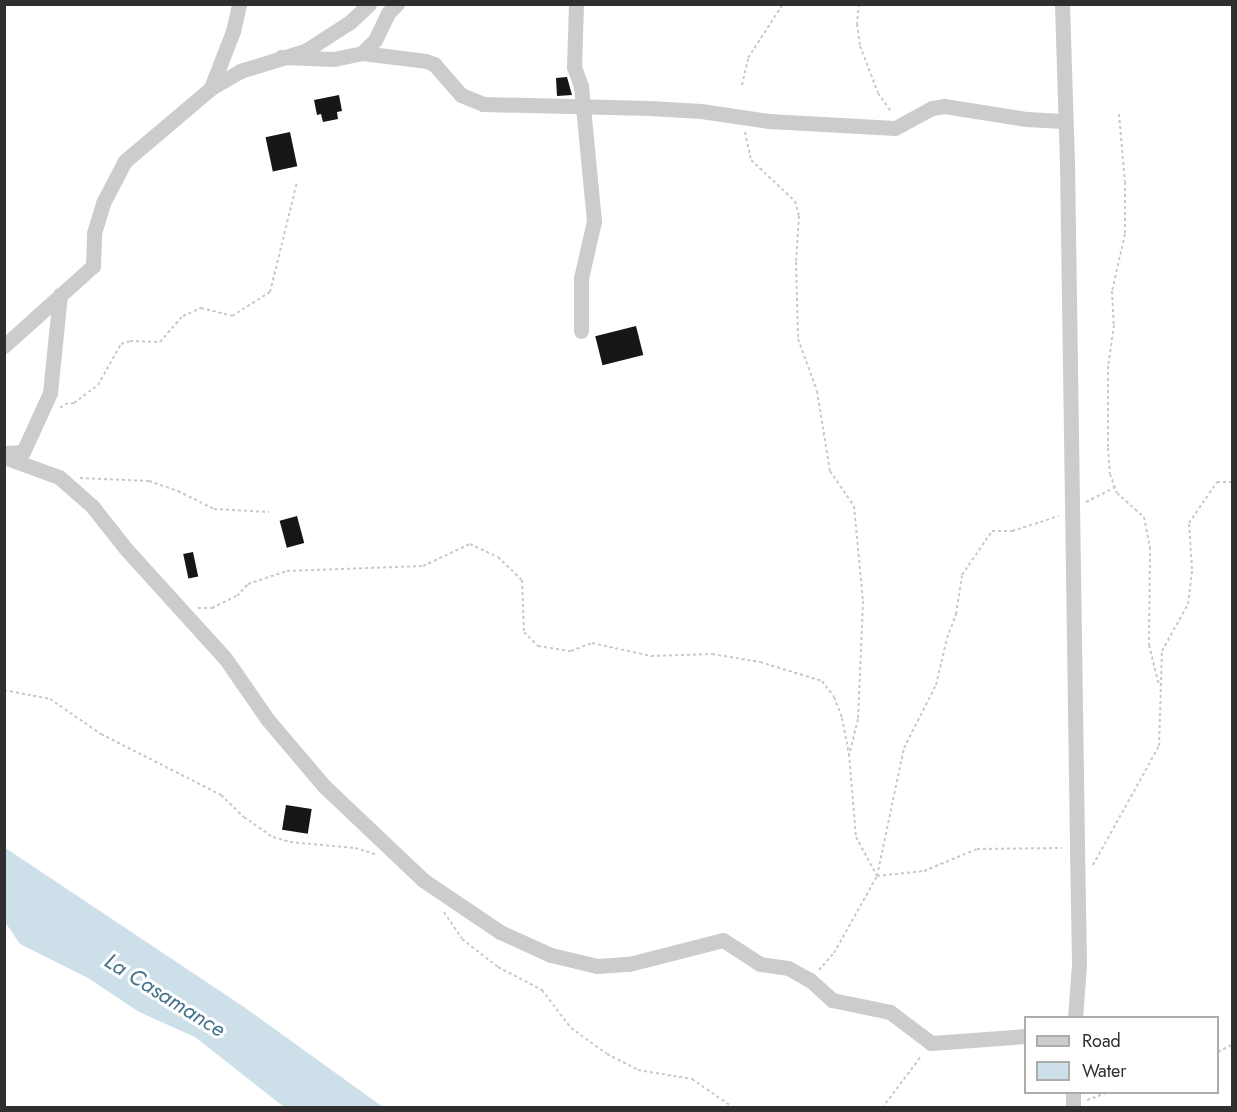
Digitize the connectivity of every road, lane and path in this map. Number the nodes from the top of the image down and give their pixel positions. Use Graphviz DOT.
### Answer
graph roads {
  1 [pos="239,4"];
  2 [pos="369,4"];
  3 [pos="398,4"];
  4 [pos="576,4"];
  5 [pos="783,4"];
  6 [pos="860,4"];
  7 [pos="1062,4"];
  8 [pos="362,53"];
  9 [pos="281,57"];
  10 [pos="742,85"];
  11 [pos="211,88"];
  12 [pos="583,105"];
  13 [pos="1119,114"];
  14 [pos="742,118"];
  15 [pos="1064,121"];
  16 [pos="906,124"];
  17 [pos="297,182"];
  18 [pos="60,295"];
  19 [pos="581,331"];
  20 [pos="4,346"];
  21 [pos="57,410"];
  22 [pos="4,455"];
  23 [pos="59,477"];
  24 [pos="1233,482"];
  25 [pos="1115,487"];
  26 [pos="1070,511"];
  27 [pos="269,512"];
  28 [pos="182,609"];
  29 [pos="1159,685"];
  30 [pos="4,690"];
  31 [pos="849,754"];
  32 [pos="1077,848"];
  33 [pos="375,855"];
  34 [pos="877,876"];
  35 [pos="1078,891"];
  36 [pos="442,909"];
  37 [pos="810,980"];
  38 [pos="1075,1016"];
  39 [pos="1024,1036"];
  40 [pos="931,1043"];
  41 [pos="1233,1045"];
  42 [pos="1219,1052"];
  43 [pos="1101,1094"];
  44 [pos="1073,1101"];
  45 [pos="734,1107"];
  46 [pos="882,1107"];
  1 -- 11 [label="street"];
  2 -- 9 [label="street"];
  3 -- 8 [label="street"];
  4 -- 12 [label="street"];
  5 -- 10 [label="path"];
  6 -- 16 [label="path"];
  7 -- 15 [label="street"];
  8 -- 9 [label="street"];
  8 -- 12 [label="street"];
  9 -- 11 [label="street"];
  11 -- 18 [label="street"];
  12 -- 14 [label="street"];
  12 -- 19 [label="street"];
  13 -- 25 [label="path"];
  14 -- 16 [label="street"];
  14 -- 31 [label="path"];
  15 -- 16 [label="street"];
  15 -- 26 [label="street"];
  17 -- 21 [label="path"];
  18 -- 20 [label="street"];
  18 -- 22 [label="street"];
  22 -- 23 [label="street"];
  23 -- 27 [label="path"];
  23 -- 28 [label="street"];
  24 -- 29 [label="path"];
  25 -- 26 [label="path"];
  25 -- 29 [label="path"];
  26 -- 32 [label="street"];
  26 -- 34 [label="path"];
  28 -- 31 [label="path"];
  28 -- 37 [label="street"];
  29 -- 35 [label="path"];
  30 -- 33 [label="path"];
  31 -- 34 [label="path"];
  32 -- 34 [label="path"];
  32 -- 35 [label="street"];
  34 -- 37 [label="path"];
  35 -- 38 [label="street"];
  36 -- 45 [label="path"];
  37 -- 40 [label="street"];
  39 -- 40 [label="street"];
  40 -- 46 [label="path"];
  41 -- 42 [label="path"];
  43 -- 44 [label="path"];
}
